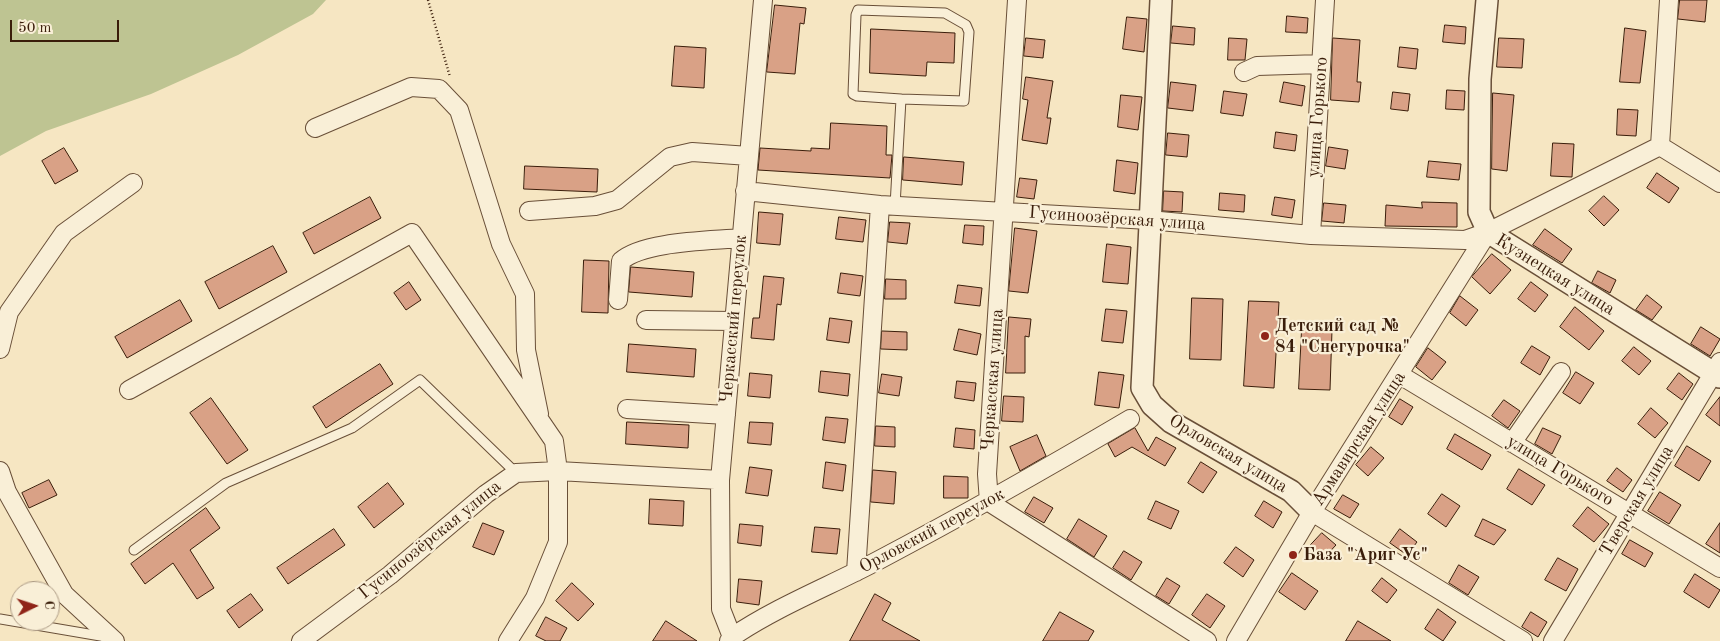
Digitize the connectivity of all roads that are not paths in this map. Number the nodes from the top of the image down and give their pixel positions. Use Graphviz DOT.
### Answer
graph roads {
  1 [pos="763,0"];
  2 [pos="1017,0"];
  3 [pos="1161,0"];
  4 [pos="1325,0"];
  5 [pos="1487,0"];
  6 [pos="1669,0"];
  7 [pos="1321,64"];
  8 [pos="1244,72"];
  9 [pos="901,99"];
  10 [pos="315,128"];
  11 [pos="1660,146"];
  12 [pos="749,156"];
  13 [pos="1720,183"];
  14 [pos="133,184"];
  15 [pos="745,191"];
  16 [pos="887,205"];
  17 [pos="529,211"];
  18 [pos="1004,211"];
  19 [pos="1149,220"];
  20 [pos="1488,232"];
  21 [pos="1310,235"];
  22 [pos="741,238"];
  23 [pos="618,300"];
  24 [pos="646,320"];
  25 [pos="734,321"];
  26 [pos="0,349"];
  27 [pos="1718,371"];
  28 [pos="1561,372"];
  29 [pos="1400,374"];
  30 [pos="130,390"];
  31 [pos="627,409"];
  32 [pos="726,415"];
  33 [pos="1130,419"];
  34 [pos="541,422"];
  35 [pos="1512,442"];
  36 [pos="0,471"];
  37 [pos="558,472"];
  38 [pos="516,473"];
  39 [pos="720,480"];
  40 [pos="988,502"];
  41 [pos="1312,512"];
  42 [pos="1630,514"];
  43 [pos="134,550"];
  44 [pos="1720,568"];
  45 [pos="856,572"];
  46 [pos="0,619"];
  47 [pos="113,640"];
  48 [pos="733,640"];
  49 [pos="301,641"];
  50 [pos="508,641"];
  51 [pos="1207,641"];
  52 [pos="1236,641"];
  53 [pos="1523,641"];
  54 [pos="1553,641"];
  1 -- 12 [label="street, Черкасский переулок"];
  2 -- 18 [label="street, Черкасская улица"];
  3 -- 19 [label="street, Орловская улица"];
  4 -- 7 [label="street, улица Горького"];
  5 -- 20 [label="street, Кузнецкая улица"];
  6 -- 11 [label="street"];
  7 -- 8 [label="street"];
  7 -- 21 [label="street, улица Горького"];
  9 -- 9 [label="lane"];
  9 -- 16 [label="lane"];
  10 -- 34 [label="street"];
  11 -- 13 [label="street"];
  11 -- 20 [label="street"];
  12 -- 15 [label="street, Черкасский переулок"];
  12 -- 17 [label="street"];
  14 -- 26 [label="street"];
  15 -- 16 [label="street, Гусиноозёрская улица"];
  15 -- 22 [label="street, Черкасский переулок"];
  16 -- 18 [label="street, Гусиноозёрская улица"];
  16 -- 45 [label="street"];
  18 -- 19 [label="street, Гусиноозёрская улица"];
  18 -- 40 [label="street, Черкасская улица"];
  19 -- 21 [label="street, Гусиноозёрская улица"];
  19 -- 41 [label="street, Орловская улица"];
  20 -- 21 [label="street, Гусиноозёрская улица"];
  20 -- 27 [label="street, Кузнецкая улица"];
  20 -- 29 [label="street, Армавирская улица"];
  22 -- 23 [label="street"];
  22 -- 25 [label="street, Черкасский переулок"];
  24 -- 25 [label="street"];
  25 -- 32 [label="street, Черкасский переулок"];
  27 -- 42 [label="street, Тверская улица"];
  28 -- 35 [label="street"];
  29 -- 35 [label="street, улица Горького"];
  29 -- 41 [label="street, Армавирская улица"];
  30 -- 34 [label="street"];
  31 -- 32 [label="street"];
  32 -- 39 [label="street, Черкасский переулок"];
  33 -- 40 [label="street, Орловский переулок"];
  34 -- 37 [label="street"];
  35 -- 42 [label="street, улица Горького"];
  36 -- 47 [label="street"];
  37 -- 38 [label="street, Гусиноозёрская улица"];
  37 -- 39 [label="street, Гусиноозёрская улица"];
  37 -- 50 [label="street"];
  38 -- 43 [label="lane"];
  38 -- 49 [label="street, Гусиноозёрская улица"];
  39 -- 48 [label="street, Черкасский переулок"];
  40 -- 45 [label="street, Орловский переулок"];
  40 -- 51 [label="street"];
  41 -- 52 [label="street, Армавирская улица"];
  41 -- 53 [label="street, Орловская улица"];
  42 -- 44 [label="street, улица Горького"];
  42 -- 54 [label="street, Тверская улица"];
  45 -- 48 [label="street, Орловский переулок"];
  46 -- 47 [label="lane"];
}
